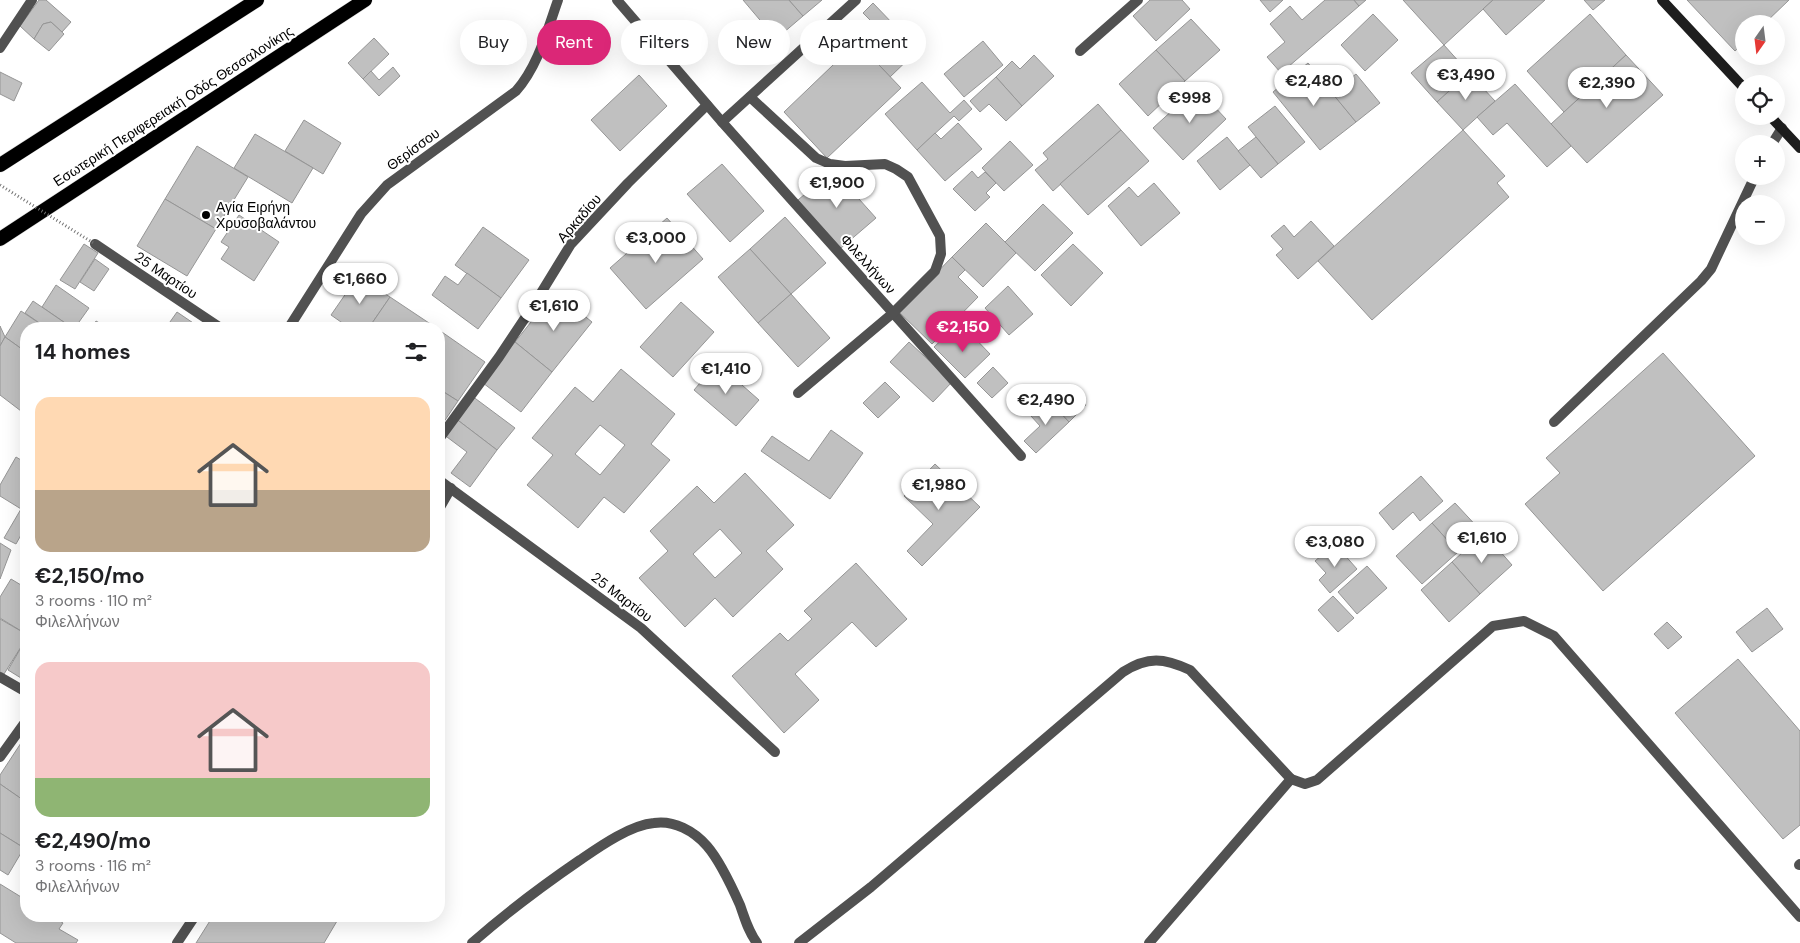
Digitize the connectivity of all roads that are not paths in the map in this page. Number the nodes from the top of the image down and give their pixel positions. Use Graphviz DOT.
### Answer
graph roads {
  1 [pos="32,0"];
  2 [pos="257,0"];
  3 [pos="365,0"];
  4 [pos="558,0"];
  5 [pos="617,0"];
  6 [pos="856,0"];
  7 [pos="1138,0"];
  8 [pos="1662,0"];
  9 [pos="0,48"];
  10 [pos="1080,51"];
  11 [pos="1735,78"];
  12 [pos="750,97"];
  13 [pos="707,105"];
  14 [pos="722,122"];
  15 [pos="1779,125"];
  16 [pos="1782,128"];
  17 [pos="1778,135"];
  18 [pos="1800,148"];
  19 [pos="0,165"];
  20 [pos="1751,185"];
  21 [pos="0,239"];
  22 [pos="95,244"];
  23 [pos="893,313"];
  24 [pos="212,322"];
  25 [pos="292,322"];
  26 [pos="798,393"];
  27 [pos="1554,422"];
  28 [pos="445,431"];
  29 [pos="1021,456"];
  30 [pos="445,484"];
  31 [pos="451,488"];
  32 [pos="445,498"];
  33 [pos="0,677"];
  34 [pos="20,689"];
  35 [pos="20,729"];
  36 [pos="775,752"];
  37 [pos="0,757"];
  38 [pos="1290,780"];
  39 [pos="1800,917"];
  40 [pos="191,922"];
  41 [pos="178,943"];
  42 [pos="472,943"];
  43 [pos="757,943"];
  44 [pos="799,943"];
  45 [pos="1149,943"];
  1 -- 9 [label="street"];
  2 -- 19 [label="highway"];
  3 -- 21 [label="highway, Εσωτερική Περιφερειακή Οδός Θεσσαλονίκης"];
  4 -- 25 [label="street, Θερίσσου"];
  5 -- 13 [label="street, Φιλελλήνων"];
  6 -- 12 [label="street"];
  7 -- 10 [label="street"];
  8 -- 11 [label="main road"];
  12 -- 14 [label="street"];
  12 -- 23 [label="street"];
  13 -- 14 [label="street, Φιλελλήνων"];
  13 -- 28 [label="street, Αρκαδίου"];
  14 -- 23 [label="street, Φιλελλήνων"];
  15 -- 16 [label="main road"];
  16 -- 17 [label="street"];
  16 -- 18 [label="main road"];
  20 -- 27 [label="street"];
  22 -- 24 [label="street, 25 Μαρτίου"];
  23 -- 26 [label="street"];
  23 -- 29 [label="street, Φιλελλήνων"];
  30 -- 31 [label="street, 25 Μαρτίου"];
  31 -- 32 [label="street"];
  31 -- 36 [label="street, 25 Μαρτίου"];
  33 -- 34 [label="street"];
  35 -- 37 [label="street"];
  38 -- 39 [label="street"];
  38 -- 44 [label="street"];
  38 -- 45 [label="street"];
  40 -- 41 [label="street"];
  42 -- 43 [label="street"];
}
